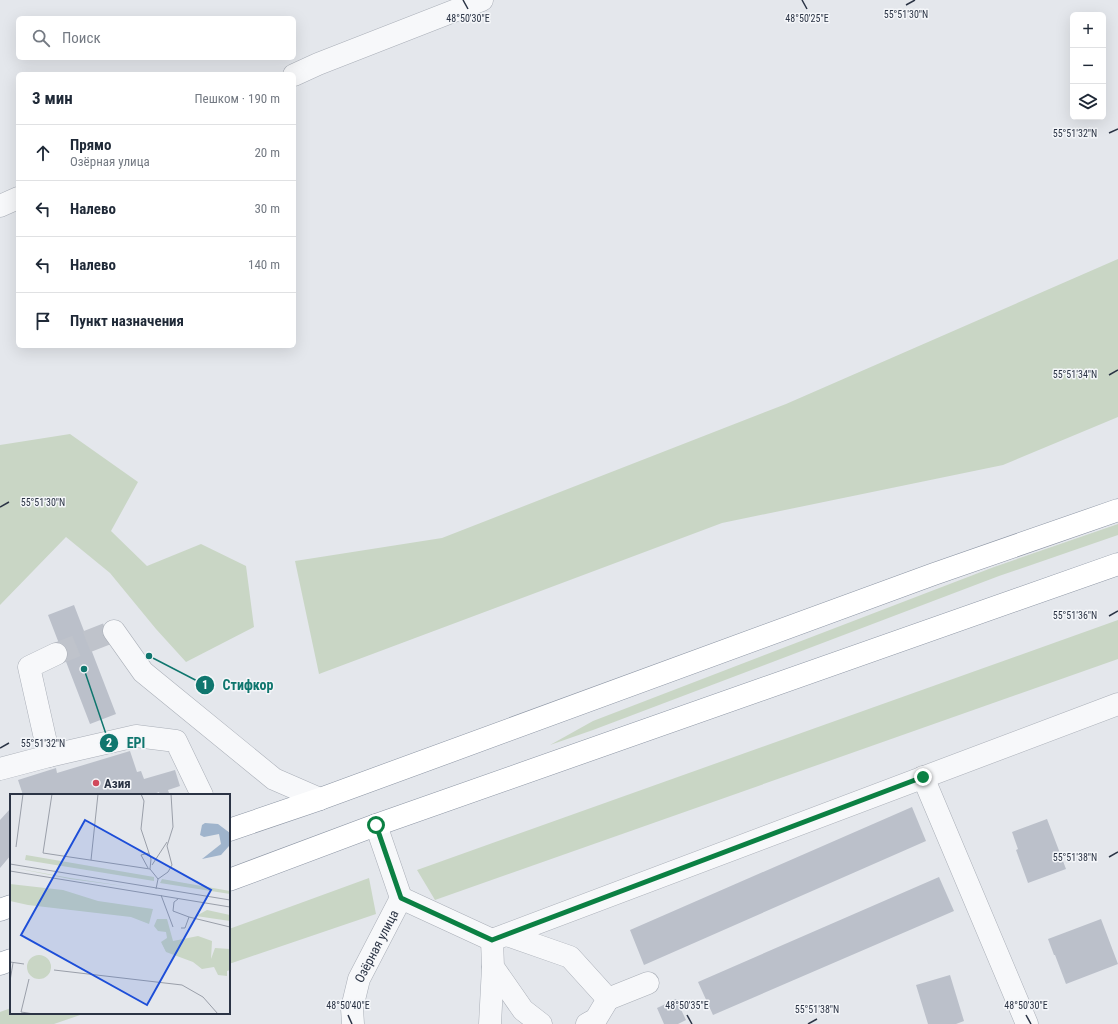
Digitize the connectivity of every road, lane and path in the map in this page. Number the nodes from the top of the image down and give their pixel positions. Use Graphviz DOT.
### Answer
graph roads {
  1 [pos="482,0"];
  2 [pos="296,73"];
  3 [pos="16,199"];
  4 [pos="0,206"];
  5 [pos="1118,510"];
  6 [pos="1118,564"];
  7 [pos="114,631"];
  8 [pos="56,654"];
  9 [pos="1118,704"];
  10 [pos="49,756"];
  11 [pos="0,769"];
  12 [pos="923,777"];
  13 [pos="202,794"];
  14 [pos="320,799"];
  15 [pos="376,825"];
  16 [pos="230,830"];
  17 [pos="230,880"];
  18 [pos="401,898"];
  19 [pos="10,906"];
  20 [pos="0,910"];
  21 [pos="499,937"];
  22 [pos="10,960"];
  23 [pos="0,964"];
  24 [pos="493,967"];
  25 [pos="648,983"];
  26 [pos="608,999"];
  27 [pos="353,1024"];
  28 [pos="490,1024"];
  29 [pos="541,1024"];
  30 [pos="588,1024"];
  31 [pos="1027,1024"];
  1 -- 2 [label="street"];
  3 -- 4 [label="street"];
  5 -- 14 [label="highway"];
  6 -- 15 [label="highway"];
  7 -- 14 [label="street"];
  8 -- 10 [label="street"];
  9 -- 12 [label="street"];
  10 -- 11 [label="street"];
  10 -- 13 [label="street"];
  12 -- 21 [label="street"];
  12 -- 31 [label="street"];
  14 -- 16 [label="highway"];
  15 -- 17 [label="highway"];
  15 -- 18 [label="street, Озёрная улица"];
  18 -- 21 [label="street"];
  18 -- 27 [label="street, Озёрная улица"];
  19 -- 20 [label="highway"];
  21 -- 24 [label="street"];
  21 -- 26 [label="street"];
  22 -- 23 [label="highway"];
  24 -- 28 [label="street"];
  24 -- 29 [label="street"];
  25 -- 26 [label="street"];
  26 -- 30 [label="street"];
}
